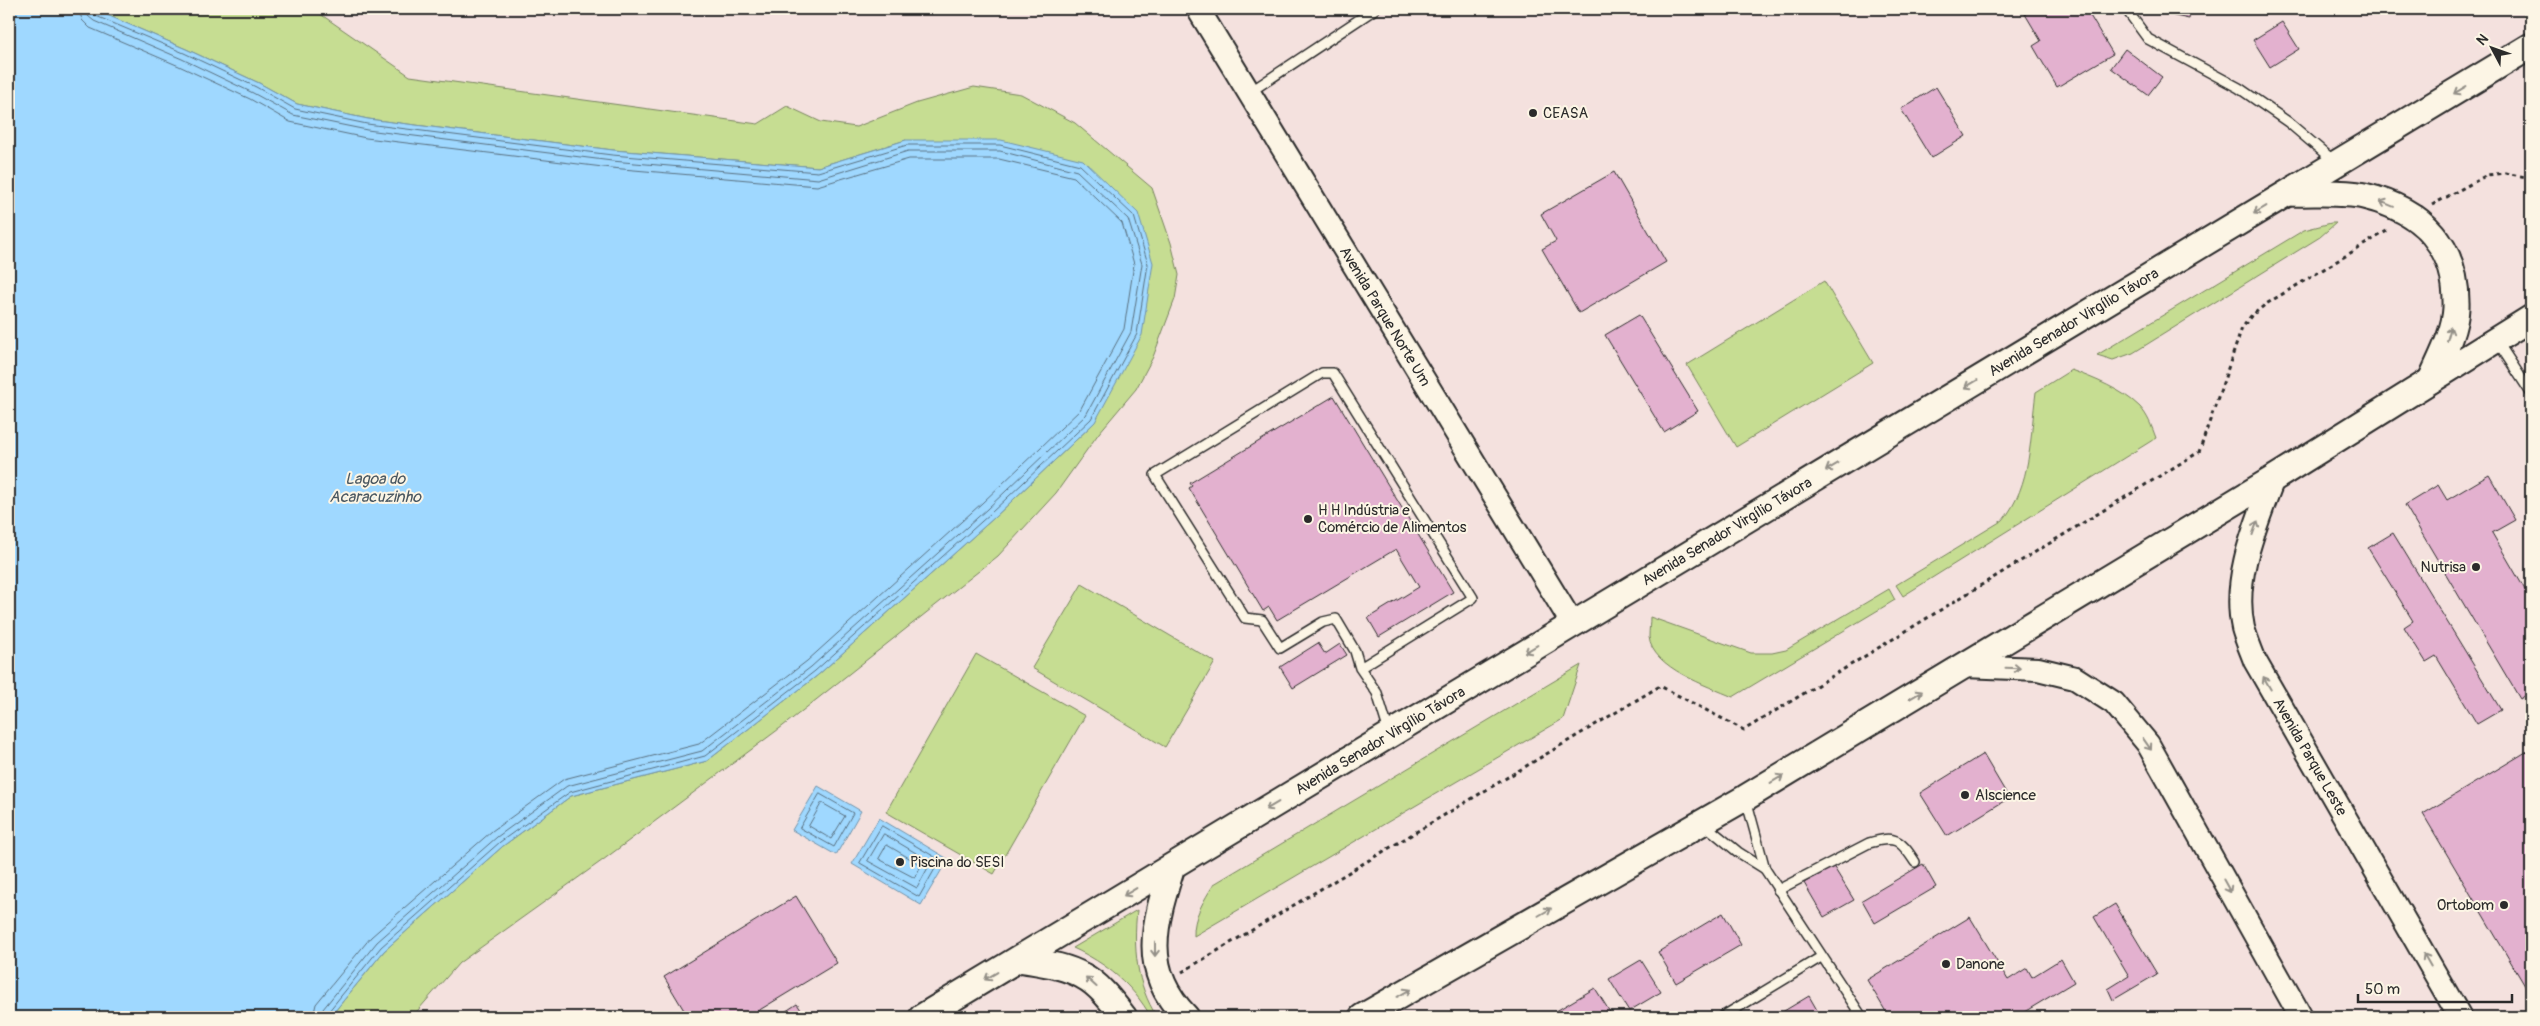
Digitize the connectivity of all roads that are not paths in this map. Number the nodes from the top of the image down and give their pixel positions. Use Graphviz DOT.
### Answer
graph roads {
  1 [pos="1198,9"];
  2 [pos="1375,9"];
  3 [pos="2126,9"];
  4 [pos="2531,46"];
  5 [pos="1249,92"];
  6 [pos="2337,164"];
  7 [pos="2288,193"];
  8 [pos="2531,318"];
  9 [pos="2496,340"];
  10 [pos="2431,380"];
  11 [pos="2531,393"];
  12 [pos="2273,479"];
  13 [pos="1572,623"];
  14 [pos="1964,666"];
  15 [pos="1360,668"];
  16 [pos="1390,734"];
  17 [pos="1745,798"];
  18 [pos="1702,822"];
  19 [pos="1914,862"];
  20 [pos="1172,867"];
  21 [pos="1765,869"];
  22 [pos="1778,890"];
  23 [pos="1821,957"];
  24 [pos="1019,959"];
  25 [pos="922,1017"];
  26 [pos="1124,1017"];
  27 [pos="1186,1017"];
  28 [pos="1362,1017"];
  29 [pos="1722,1017"];
  30 [pos="1862,1017"];
  31 [pos="2301,1017"];
  32 [pos="2460,1017"];
  1 -- 5 [label="street, Avenida Parque Norte Um"];
  2 -- 5 [label="lane"];
  3 -- 6 [label="lane"];
  4 -- 6 [label="main road, Avenida Senador Virgílio Távora, one-way"];
  5 -- 13 [label="street, Avenida Parque Norte Um"];
  6 -- 7 [label="main road, Avenida Senador Virgílio Távora"];
  10 -- 7 [label="main road, one-way"];
  7 -- 13 [label="main road, Avenida Senador Virgílio Távora, one-way"];
  8 -- 9 [label="main road"];
  9 -- 10 [label="main road"];
  9 -- 11 [label="lane"];
  10 -- 12 [label="main road"];
  12 -- 14 [label="main road"];
  32 -- 12 [label="street, Avenida Parque Leste, one-way"];
  13 -- 16 [label="main road, Avenida Senador Virgílio Távora, one-way"];
  17 -- 14 [label="main road, one-way"];
  14 -- 31 [label="street, one-way"];
  15 -- 15 [label="lane"];
  15 -- 16 [label="lane"];
  16 -- 20 [label="main road, Avenida Senador Virgílio Távora, one-way"];
  17 -- 18 [label="main road"];
  17 -- 21 [label="lane"];
  18 -- 21 [label="lane"];
  28 -- 18 [label="main road, one-way"];
  19 -- 22 [label="lane"];
  20 -- 24 [label="main road, Avenida Senador Virgílio Távora, one-way"];
  20 -- 27 [label="main road, one-way"];
  21 -- 22 [label="lane"];
  22 -- 23 [label="lane"];
  23 -- 29 [label="lane"];
  23 -- 30 [label="lane"];
  24 -- 25 [label="main road, Avenida Senador Virgílio Távora, one-way"];
  26 -- 24 [label="main road, one-way"];
}
